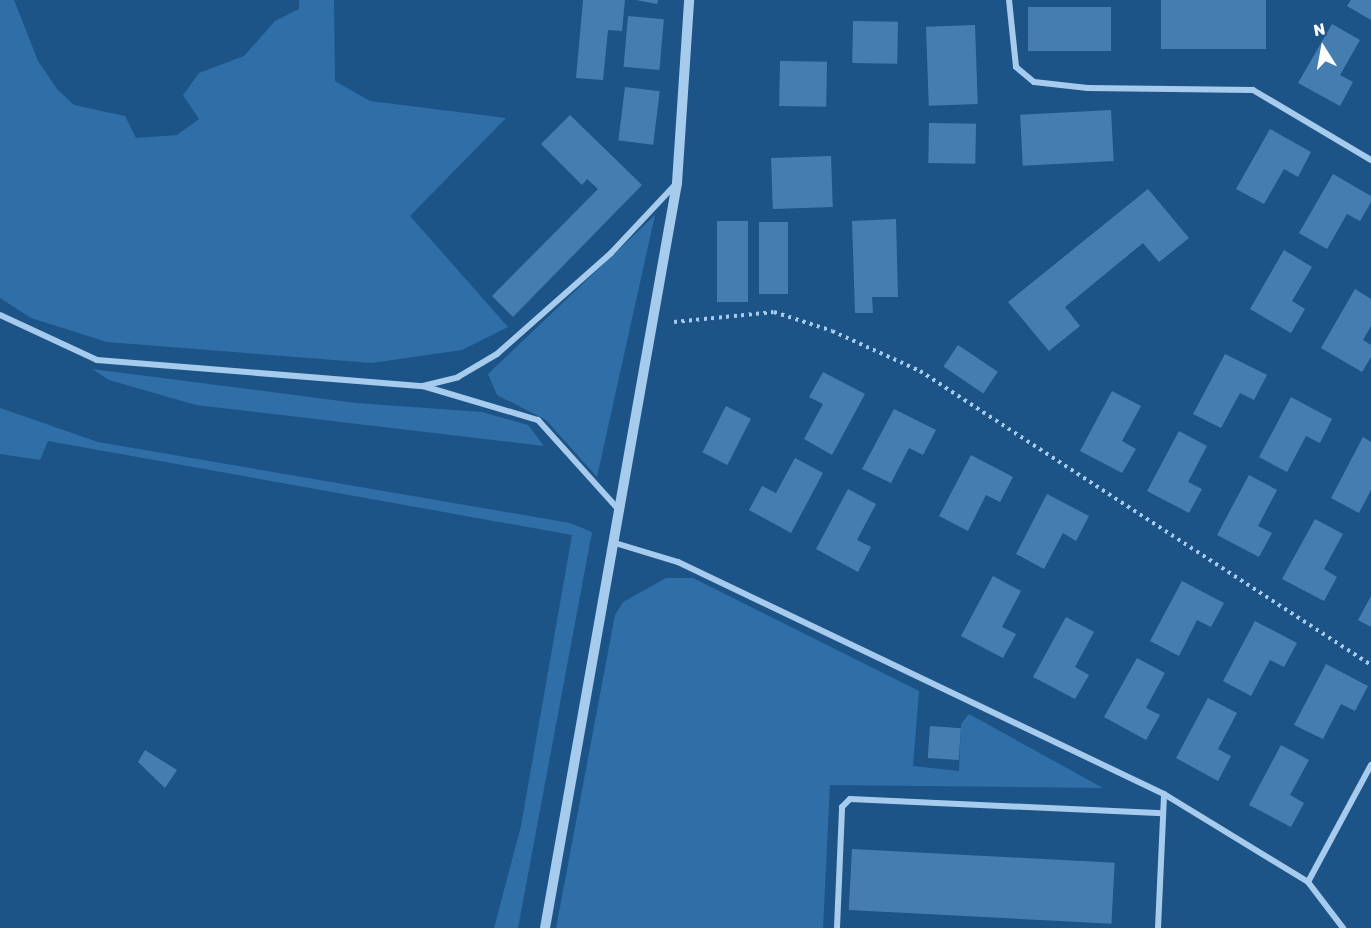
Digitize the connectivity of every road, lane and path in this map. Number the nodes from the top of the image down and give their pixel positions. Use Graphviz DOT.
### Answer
graph roads {
  1 [pos="689,0"];
  2 [pos="1009,0"];
  3 [pos="1371,160"];
  4 [pos="677,183"];
  5 [pos="0,315"];
  6 [pos="652,325"];
  7 [pos="423,386"];
  8 [pos="621,512"];
  9 [pos="615,543"];
  10 [pos="1371,665"];
  11 [pos="1371,765"];
  12 [pos="1164,794"];
  13 [pos="1163,813"];
  14 [pos="1308,882"];
  15 [pos="545,928"];
  16 [pos="837,928"];
  17 [pos="1158,928"];
  18 [pos="1343,928"];
  1 -- 4 [label="street"];
  2 -- 3 [label="street"];
  4 -- 6 [label="street"];
  4 -- 7 [label="street"];
  5 -- 7 [label="street"];
  6 -- 8 [label="street"];
  6 -- 10 [label="path"];
  7 -- 8 [label="street"];
  8 -- 9 [label="street"];
  9 -- 12 [label="street"];
  9 -- 15 [label="street"];
  11 -- 14 [label="street"];
  12 -- 13 [label="street"];
  12 -- 14 [label="street"];
  13 -- 16 [label="street"];
  13 -- 17 [label="street"];
  14 -- 18 [label="street"];
}
